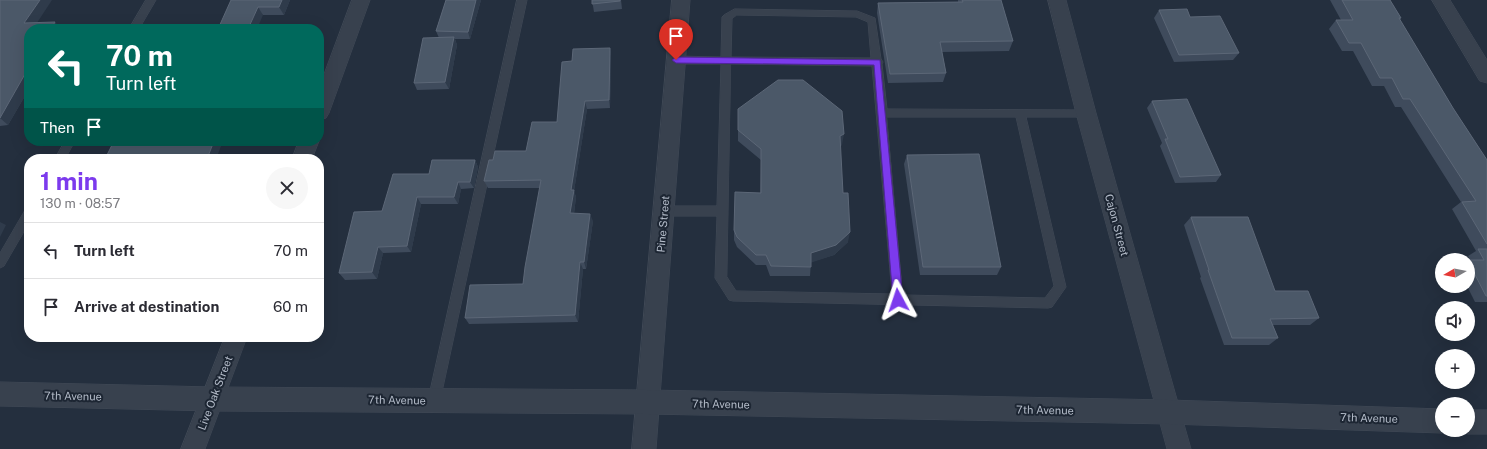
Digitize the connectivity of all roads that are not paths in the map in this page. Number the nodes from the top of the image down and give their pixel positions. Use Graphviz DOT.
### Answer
graph roads {
  1 [pos="150,0"];
  2 [pos="361,0"];
  3 [pos="522,0"];
  4 [pos="681,0"];
  5 [pos="1057,0"];
  6 [pos="1441,0"];
  7 [pos="137,24"];
  8 [pos="676,60"];
  9 [pos="726,61"];
  10 [pos="878,62"];
  11 [pos="1487,76"];
  12 [pos="324,100"];
  13 [pos="882,113"];
  14 [pos="1020,113"];
  15 [pos="1086,113"];
  16 [pos="664,211"];
  17 [pos="723,211"];
  18 [pos="24,222"];
  19 [pos="0,263"];
  20 [pos="898,300"];
  21 [pos="234,342"];
  22 [pos="0,394"];
  23 [pos="213,399"];
  24 [pos="434,401"];
  25 [pos="648,402"];
  26 [pos="1169,412"];
  27 [pos="1435,421"];
  28 [pos="1475,422"];
  29 [pos="1487,422"];
  30 [pos="193,449"];
  31 [pos="644,449"];
  32 [pos="1179,449"];
  1 -- 7 [label="lane"];
  2 -- 12 [label="street"];
  3 -- 24 [label="lane"];
  4 -- 8 [label="street, Pine Street"];
  5 -- 15 [label="street, Cajon Street"];
  6 -- 11 [label="street"];
  8 -- 9 [label="lane"];
  8 -- 16 [label="street, Pine Street"];
  9 -- 10 [label="lane"];
  9 -- 10 [label="lane"];
  9 -- 17 [label="lane"];
  10 -- 13 [label="lane"];
  13 -- 14 [label="lane"];
  13 -- 20 [label="lane"];
  14 -- 15 [label="lane"];
  14 -- 20 [label="lane"];
  15 -- 26 [label="street, Cajon Street"];
  16 -- 17 [label="lane"];
  16 -- 25 [label="street, Pine Street"];
  17 -- 20 [label="lane"];
  18 -- 19 [label="lane"];
  21 -- 23 [label="street, Live Oak Street"];
  22 -- 23 [label="street, 7th Avenue"];
  23 -- 24 [label="street, 7th Avenue"];
  23 -- 30 [label="street, Live Oak Street"];
  24 -- 25 [label="street, 7th Avenue"];
  25 -- 26 [label="street, 7th Avenue"];
  25 -- 31 [label="street, Pine Street"];
  26 -- 27 [label="street, 7th Avenue"];
  26 -- 32 [label="street, Cajon Street"];
  28 -- 29 [label="street"];
}
